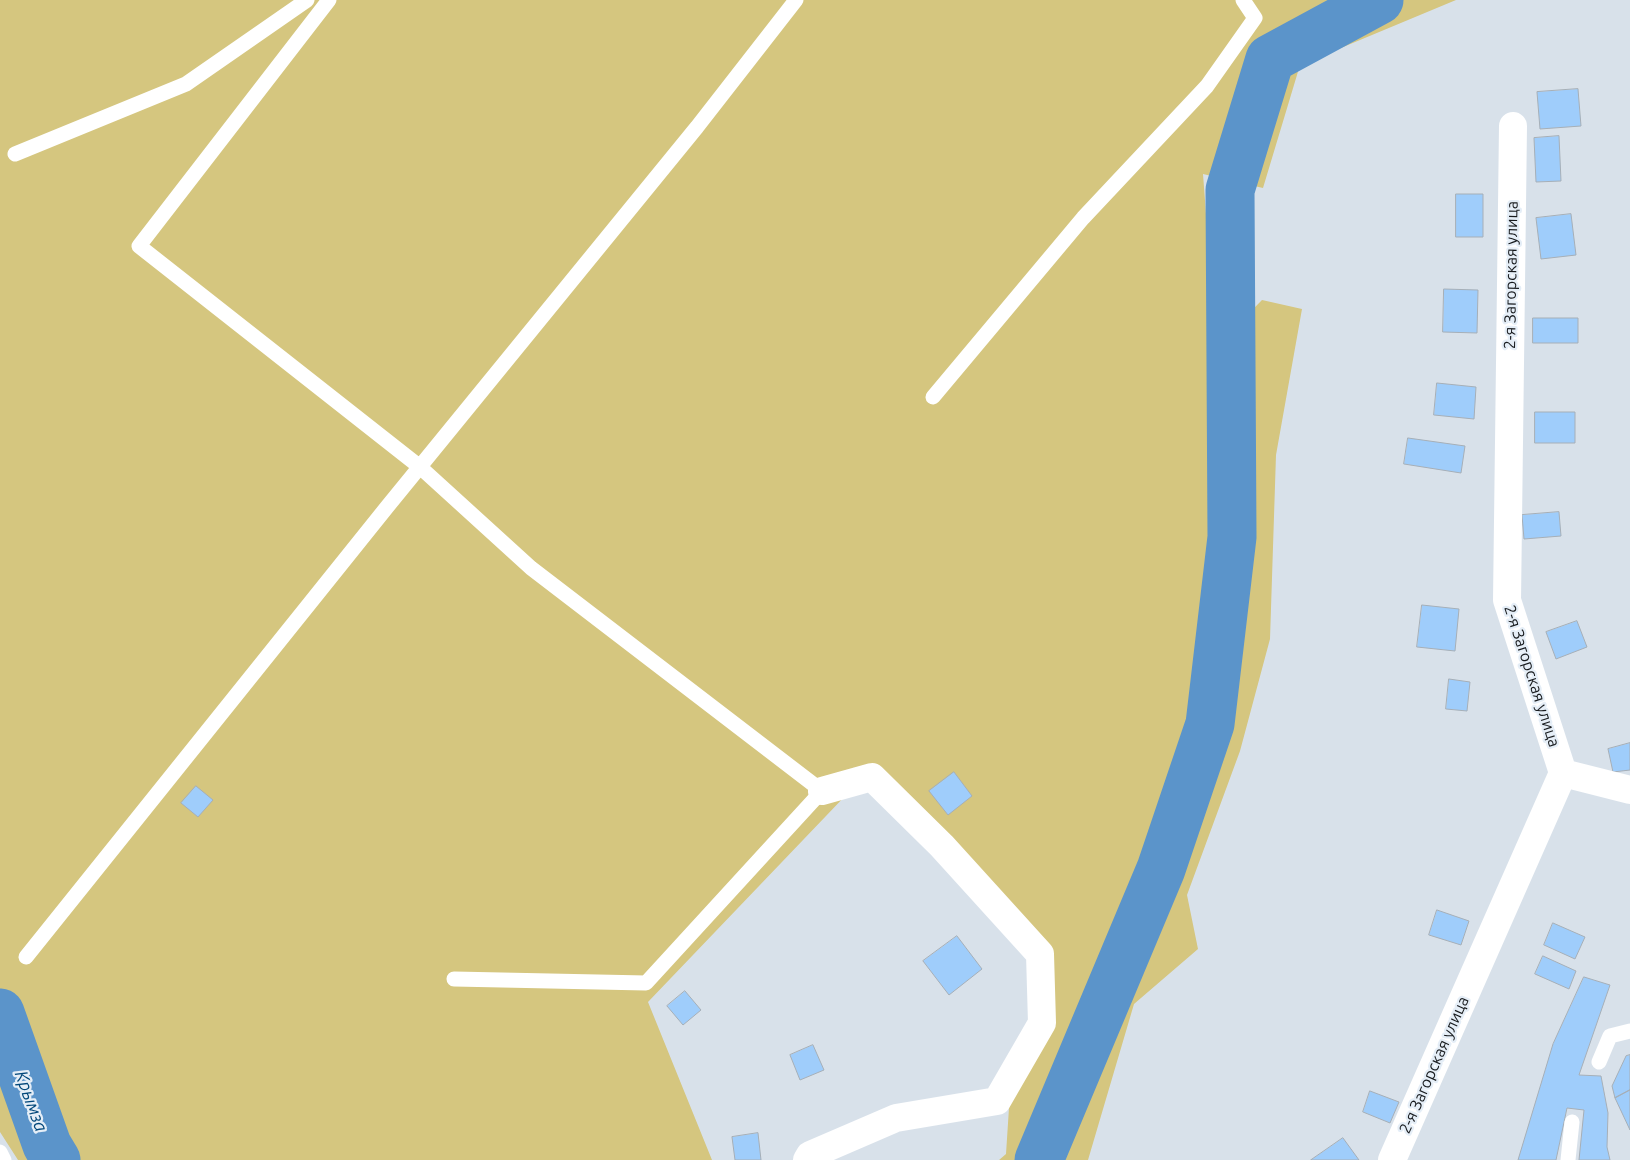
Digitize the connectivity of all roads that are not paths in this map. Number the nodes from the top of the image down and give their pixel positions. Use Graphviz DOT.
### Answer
graph roads {
  1 [pos="307,0"];
  2 [pos="329,0"];
  3 [pos="796,0"];
  4 [pos="1243,0"];
  5 [pos="1513,126"];
  6 [pos="15,154"];
  7 [pos="933,397"];
  8 [pos="420,466"];
  9 [pos="1563,773"];
  10 [pos="1630,790"];
  11 [pos="822,791"];
  12 [pos="26,956"];
  13 [pos="454,979"];
  14 [pos="1630,1031"];
  15 [pos="1599,1062"];
  16 [pos="1572,1122"];
  17 [pos="0,1152"];
  18 [pos="4,1160"];
  19 [pos="807,1160"];
  20 [pos="1392,1160"];
  21 [pos="1568,1160"];
  1 -- 6 [label="lane"];
  2 -- 8 [label="lane"];
  3 -- 8 [label="lane"];
  4 -- 7 [label="lane"];
  5 -- 9 [label="street, 2-я Загорская улица"];
  8 -- 11 [label="lane"];
  8 -- 12 [label="lane"];
  9 -- 10 [label="street"];
  9 -- 20 [label="street, 2-я Загорская улица"];
  11 -- 13 [label="lane"];
  11 -- 19 [label="street"];
  14 -- 15 [label="lane"];
  16 -- 21 [label="lane"];
  17 -- 18 [label="lane"];
}
